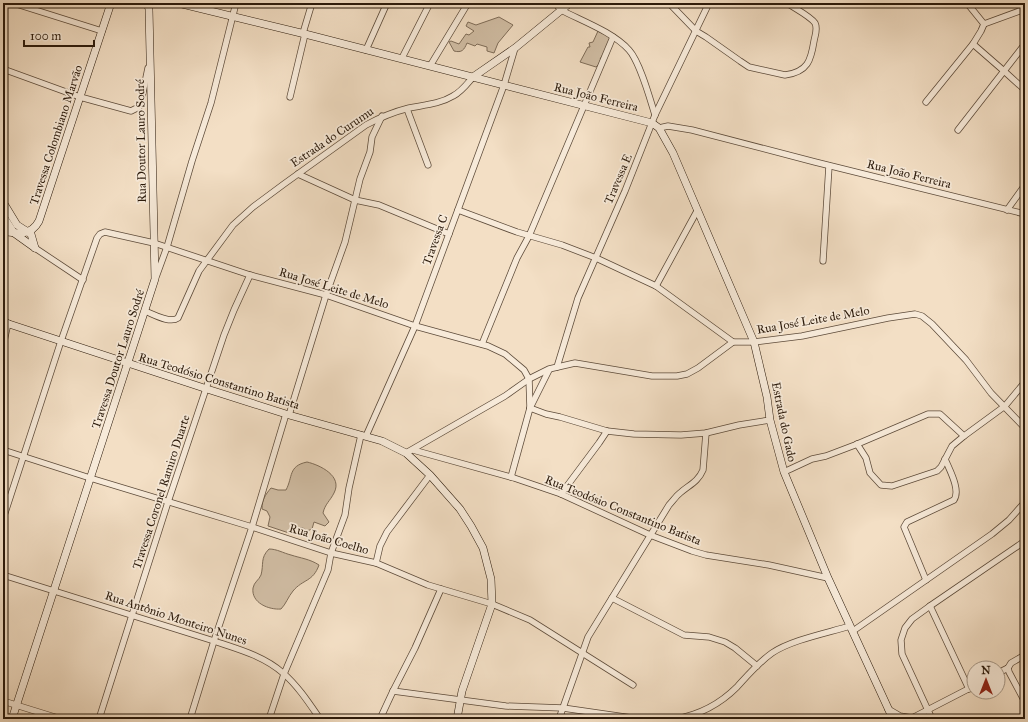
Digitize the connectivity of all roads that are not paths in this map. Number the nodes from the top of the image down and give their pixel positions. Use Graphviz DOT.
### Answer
graph roads {
  1 [pos="13,3"];
  2 [pos="112,3"];
  3 [pos="147,3"];
  4 [pos="178,3"];
  5 [pos="236,3"];
  6 [pos="312,3"];
  7 [pos="387,3"];
  8 [pos="430,3"];
  9 [pos="468,3"];
  10 [pos="555,3"];
  11 [pos="570,3"];
  12 [pos="670,3"];
  13 [pos="709,3"];
  14 [pos="787,3"];
  15 [pos="967,3"];
  16 [pos="1025,9"];
  17 [pos="561,10"];
  18 [pos="233,16"];
  19 [pos="984,24"];
  20 [pos="102,31"];
  21 [pos="696,32"];
  22 [pos="304,34"];
  23 [pos="613,37"];
  24 [pos="973,44"];
  25 [pos="1025,44"];
  26 [pos="515,48"];
  27 [pos="366,50"];
  28 [pos="402,58"];
  29 [pos="150,59"];
  30 [pos="430,66"];
  31 [pos="3,69"];
  32 [pos="1004,71"];
  33 [pos="473,77"];
  34 [pos="504,85"];
  35 [pos="1025,90"];
  36 [pos="80,97"];
  37 [pos="290,97"];
  38 [pos="926,102"];
  39 [pos="583,106"];
  40 [pos="407,109"];
  41 [pos="655,115"];
  42 [pos="382,116"];
  43 [pos="652,123"];
  44 [pos="659,128"];
  45 [pos="958,130"];
  46 [pos="428,165"];
  47 [pos="829,166"];
  48 [pos="298,174"];
  49 [pos="1025,185"];
  50 [pos="355,200"];
  51 [pos="3,202"];
  52 [pos="458,210"];
  53 [pos="1007,210"];
  54 [pos="697,211"];
  55 [pos="1025,214"];
  56 [pos="3,216"];
  57 [pos="3,231"];
  58 [pos="29,232"];
  59 [pos="14,233"];
  60 [pos="449,234"];
  61 [pos="528,236"];
  62 [pos="154,243"];
  63 [pos="167,247"];
  64 [pos="35,248"];
  65 [pos="596,258"];
  66 [pos="206,260"];
  67 [pos="823,261"];
  68 [pos="250,275"];
  69 [pos="155,279"];
  70 [pos="83,280"];
  71 [pos="656,286"];
  72 [pos="326,294"];
  73 [pos="145,311"];
  74 [pos="5,323"];
  75 [pos="416,326"];
  76 [pos="61,341"];
  77 [pos="732,342"];
  78 [pos="754,342"];
  79 [pos="482,344"];
  80 [pos="3,346"];
  81 [pos="127,364"];
  82 [pos="557,367"];
  83 [pos="549,369"];
  84 [pos="529,379"];
  85 [pos="1025,382"];
  86 [pos="207,389"];
  87 [pos="1005,406"];
  88 [pos="530,408"];
  89 [pos="287,414"];
  90 [pos="770,420"];
  91 [pos="1025,428"];
  92 [pos="606,431"];
  93 [pos="706,434"];
  94 [pos="364,435"];
  95 [pos="964,436"];
  96 [pos="857,444"];
  97 [pos="3,450"];
  98 [pos="410,451"];
  99 [pos="24,456"];
  100 [pos="945,459"];
  101 [pos="784,472"];
  102 [pos="430,474"];
  103 [pos="511,477"];
  104 [pos="90,478"];
  105 [pos="561,494"];
  106 [pos="168,502"];
  107 [pos="1025,502"];
  108 [pos="3,519"];
  109 [pos="252,527"];
  110 [pos="650,535"];
  111 [pos="1025,541"];
  112 [pos="331,553"];
  113 [pos="376,563"];
  114 [pos="3,575"];
  115 [pos="828,578"];
  116 [pos="926,580"];
  117 [pos="440,589"];
  118 [pos="54,590"];
  119 [pos="612,598"];
  120 [pos="492,604"];
  121 [pos="930,606"];
  122 [pos="132,616"];
  123 [pos="851,629"];
  124 [pos="214,641"];
  125 [pos="582,653"];
  126 [pos="1025,655"];
  127 [pos="757,666"];
  128 [pos="1008,668"];
  129 [pos="284,674"];
  130 [pos="966,677"];
  131 [pos="633,685"];
  132 [pos="966,690"];
  133 [pos="393,691"];
  134 [pos="460,700"];
  135 [pos="3,701"];
  136 [pos="1025,702"];
  137 [pos="17,705"];
  138 [pos="563,708"];
  139 [pos="888,709"];
  140 [pos="928,710"];
  141 [pos="916,718"];
  142 [pos="12,719"];
  143 [pos="61,719"];
  144 [pos="99,719"];
  145 [pos="190,719"];
  146 [pos="269,719"];
  147 [pos="320,719"];
  148 [pos="380,719"];
  149 [pos="457,719"];
  150 [pos="559,719"];
  151 [pos="639,719"];
  152 [pos="675,719"];
  153 [pos="893,719"];
  154 [pos="932,719"];
  1 -- 20 [label="street"];
  2 -- 20 [label="street, Travessa Colombiano Marvão"];
  3 -- 29 [label="street, Rua Doutor Lauro Sodré"];
  4 -- 18 [label="street, Rua João Ferreira"];
  5 -- 18 [label="street, Travessa Doutor Lauro Sodré"];
  6 -- 22 [label="street"];
  7 -- 27 [label="street"];
  8 -- 28 [label="street"];
  9 -- 30 [label="street"];
  10 -- 17 [label="street"];
  11 -- 17 [label="street, Estrada do Curumu"];
  12 -- 21 [label="street"];
  13 -- 21 [label="street, Travessa E"];
  14 -- 21 [label="street"];
  15 -- 19 [label="street"];
  16 -- 19 [label="street"];
  17 -- 23 [label="street"];
  17 -- 26 [label="street, Estrada do Curumu"];
  18 -- 22 [label="street, Rua João Ferreira"];
  18 -- 63 [label="street, Travessa Doutor Lauro Sodré"];
  19 -- 24 [label="street"];
  20 -- 36 [label="street, Travessa Colombiano Marvão"];
  21 -- 41 [label="street, Travessa E"];
  22 -- 27 [label="street, Rua João Ferreira"];
  22 -- 37 [label="street"];
  23 -- 39 [label="street"];
  23 -- 41 [label="street"];
  24 -- 32 [label="street"];
  24 -- 38 [label="street"];
  25 -- 32 [label="street"];
  26 -- 33 [label="street, Estrada do Curumu"];
  26 -- 34 [label="street, Travessa C"];
  27 -- 28 [label="street, Rua João Ferreira"];
  28 -- 30 [label="street, Rua João Ferreira"];
  29 -- 36 [label="street"];
  29 -- 62 [label="street, Rua Doutor Lauro Sodré"];
  30 -- 33 [label="street, Rua João Ferreira"];
  31 -- 36 [label="street"];
  32 -- 35 [label="street"];
  32 -- 45 [label="street"];
  33 -- 34 [label="street, Rua João Ferreira"];
  33 -- 40 [label="street, Estrada do Curumu"];
  34 -- 39 [label="street, Rua João Ferreira"];
  34 -- 52 [label="street, Travessa C"];
  36 -- 58 [label="street, Travessa Colombiano Marvão"];
  39 -- 43 [label="street, Rua João Ferreira"];
  39 -- 61 [label="street"];
  40 -- 42 [label="street, Estrada do Curumu"];
  40 -- 46 [label="street"];
  41 -- 43 [label="street, Travessa E"];
  42 -- 48 [label="street, Estrada do Curumu"];
  42 -- 50 [label="street"];
  43 -- 44 [label="street, Rua João Ferreira"];
  43 -- 65 [label="street, Travessa E"];
  44 -- 47 [label="street, Rua João Ferreira"];
  44 -- 54 [label="street, Estrada do Gado"];
  47 -- 53 [label="street, Rua João Ferreira"];
  47 -- 67 [label="street"];
  48 -- 50 [label="street"];
  48 -- 66 [label="street, Estrada do Curumu"];
  49 -- 53 [label="street"];
  50 -- 60 [label="street"];
  50 -- 72 [label="street"];
  51 -- 58 [label="street"];
  52 -- 60 [label="street, Travessa C"];
  52 -- 61 [label="street"];
  53 -- 55 [label="street, Rua João Ferreira"];
  54 -- 71 [label="street"];
  54 -- 78 [label="street, Estrada do Gado"];
  56 -- 59 [label="street"];
  57 -- 59 [label="street"];
  58 -- 59 [label="street"];
  58 -- 64 [label="street"];
  59 -- 64 [label="street"];
  60 -- 75 [label="street, Travessa C"];
  61 -- 65 [label="street"];
  61 -- 79 [label="street"];
  62 -- 63 [label="street, Rua José Leite de Melo"];
  62 -- 69 [label="street, Rua Doutor Lauro Sodré"];
  62 -- 70 [label="street, Rua José Leite de Melo"];
  63 -- 66 [label="street, Rua José Leite de Melo"];
  63 -- 69 [label="street, Travessa Doutor Lauro Sodré"];
  64 -- 70 [label="street"];
  65 -- 71 [label="street"];
  65 -- 82 [label="street, Travessa E"];
  66 -- 68 [label="street, Rua José Leite de Melo"];
  66 -- 73 [label="street, Estrada do Curumu"];
  68 -- 72 [label="street, Rua José Leite de Melo"];
  68 -- 86 [label="street, Travessa Coronel Ramiro Duarte"];
  69 -- 73 [label="street, Travessa Doutor Lauro Sodré"];
  70 -- 76 [label="street"];
  71 -- 77 [label="street"];
  72 -- 75 [label="street, Rua José Leite de Melo"];
  72 -- 89 [label="street"];
  73 -- 81 [label="street, Travessa Doutor Lauro Sodré"];
  74 -- 76 [label="street, Rua Teodósio Constantino Batista"];
  74 -- 80 [label="street"];
  75 -- 79 [label="street, Rua José Leite de Melo"];
  75 -- 94 [label="street, Travessa C"];
  76 -- 81 [label="street, Rua Teodósio Constantino Batista"];
  76 -- 99 [label="street"];
  77 -- 78 [label="street, Rua José Leite de Melo"];
  77 -- 82 [label="street"];
  78 -- 87 [label="street, Rua José Leite de Melo"];
  78 -- 90 [label="street, Estrada do Gado"];
  79 -- 84 [label="street, Rua José Leite de Melo"];
  81 -- 86 [label="street, Rua Teodósio Constantino Batista"];
  81 -- 104 [label="street, Travessa Doutor Lauro Sodré"];
  82 -- 83 [label="street"];
  83 -- 84 [label="street"];
  83 -- 88 [label="street"];
  84 -- 88 [label="street"];
  84 -- 98 [label="street"];
  85 -- 87 [label="street"];
  86 -- 89 [label="street, Rua Teodósio Constantino Batista"];
  86 -- 106 [label="street, Travessa Coronel Ramiro Duarte"];
  87 -- 91 [label="street, Rua José Leite de Melo"];
  87 -- 95 [label="street"];
  88 -- 92 [label="street"];
  88 -- 103 [label="street"];
  89 -- 94 [label="street, Rua Teodósio Constantino Batista"];
  89 -- 109 [label="street"];
  90 -- 93 [label="street"];
  90 -- 101 [label="street, Estrada do Gado"];
  92 -- 93 [label="street"];
  92 -- 105 [label="street"];
  93 -- 110 [label="street"];
  94 -- 98 [label="street, Rua Teodósio Constantino Batista"];
  94 -- 112 [label="street, Travessa C"];
  95 -- 96 [label="street"];
  95 -- 100 [label="street"];
  96 -- 100 [label="street"];
  96 -- 101 [label="street"];
  97 -- 99 [label="street, Rua João Coelho"];
  98 -- 102 [label="street"];
  98 -- 103 [label="street, Rua Teodósio Constantino Batista"];
  99 -- 104 [label="street, Rua João Coelho"];
  99 -- 108 [label="street"];
  100 -- 116 [label="street"];
  101 -- 115 [label="street, Estrada do Gado"];
  102 -- 113 [label="street"];
  102 -- 120 [label="street"];
  103 -- 105 [label="street, Rua Teodósio Constantino Batista"];
  104 -- 106 [label="street, Rua João Coelho"];
  104 -- 118 [label="street, Travessa Doutor Lauro Sodré"];
  105 -- 110 [label="street, Rua Teodósio Constantino Batista"];
  106 -- 109 [label="street, Rua João Coelho"];
  106 -- 122 [label="street, Travessa Coronel Ramiro Duarte"];
  107 -- 116 [label="street"];
  109 -- 112 [label="street, Rua João Coelho"];
  109 -- 124 [label="street"];
  110 -- 115 [label="street, Rua Teodósio Constantino Batista"];
  110 -- 119 [label="street"];
  111 -- 121 [label="street"];
  112 -- 113 [label="street, Rua João Coelho"];
  112 -- 129 [label="street, Travessa C"];
  113 -- 117 [label="street, Rua João Coelho"];
  114 -- 118 [label="street, Rua Antônio Monteiro Nunes"];
  115 -- 123 [label="street, Estrada do Gado"];
  116 -- 123 [label="street"];
  117 -- 120 [label="street, Rua João Coelho"];
  117 -- 133 [label="street"];
  118 -- 122 [label="street, Rua Antônio Monteiro Nunes"];
  118 -- 137 [label="street, Travessa Doutor Lauro Sodré"];
  119 -- 125 [label="street"];
  119 -- 127 [label="street"];
  120 -- 125 [label="street, Rua João Coelho"];
  120 -- 134 [label="street"];
  121 -- 130 [label="street"];
  121 -- 140 [label="street"];
  122 -- 124 [label="street, Rua Antônio Monteiro Nunes"];
  122 -- 144 [label="street, Travessa Coronel Ramiro Duarte"];
  123 -- 127 [label="street"];
  123 -- 139 [label="street, Estrada do Gado"];
  124 -- 129 [label="street, Rua Antônio Monteiro Nunes"];
  124 -- 145 [label="street"];
  125 -- 131 [label="street, Rua João Coelho"];
  125 -- 138 [label="street"];
  126 -- 128 [label="street"];
  127 -- 152 [label="street"];
  128 -- 136 [label="street"];
  129 -- 146 [label="street, Travessa C"];
  129 -- 147 [label="street, Rua Antônio Monteiro Nunes"];
  132 -- 140 [label="street"];
  133 -- 134 [label="street"];
  133 -- 148 [label="street"];
  134 -- 138 [label="street"];
  134 -- 149 [label="street"];
  135 -- 137 [label="street"];
  137 -- 142 [label="street, Travessa Doutor Lauro Sodré"];
  137 -- 143 [label="street"];
  138 -- 150 [label="street"];
  138 -- 151 [label="street"];
  139 -- 141 [label="street"];
  139 -- 153 [label="street, Estrada do Gado"];
  140 -- 141 [label="street"];
  140 -- 154 [label="street"];
}
